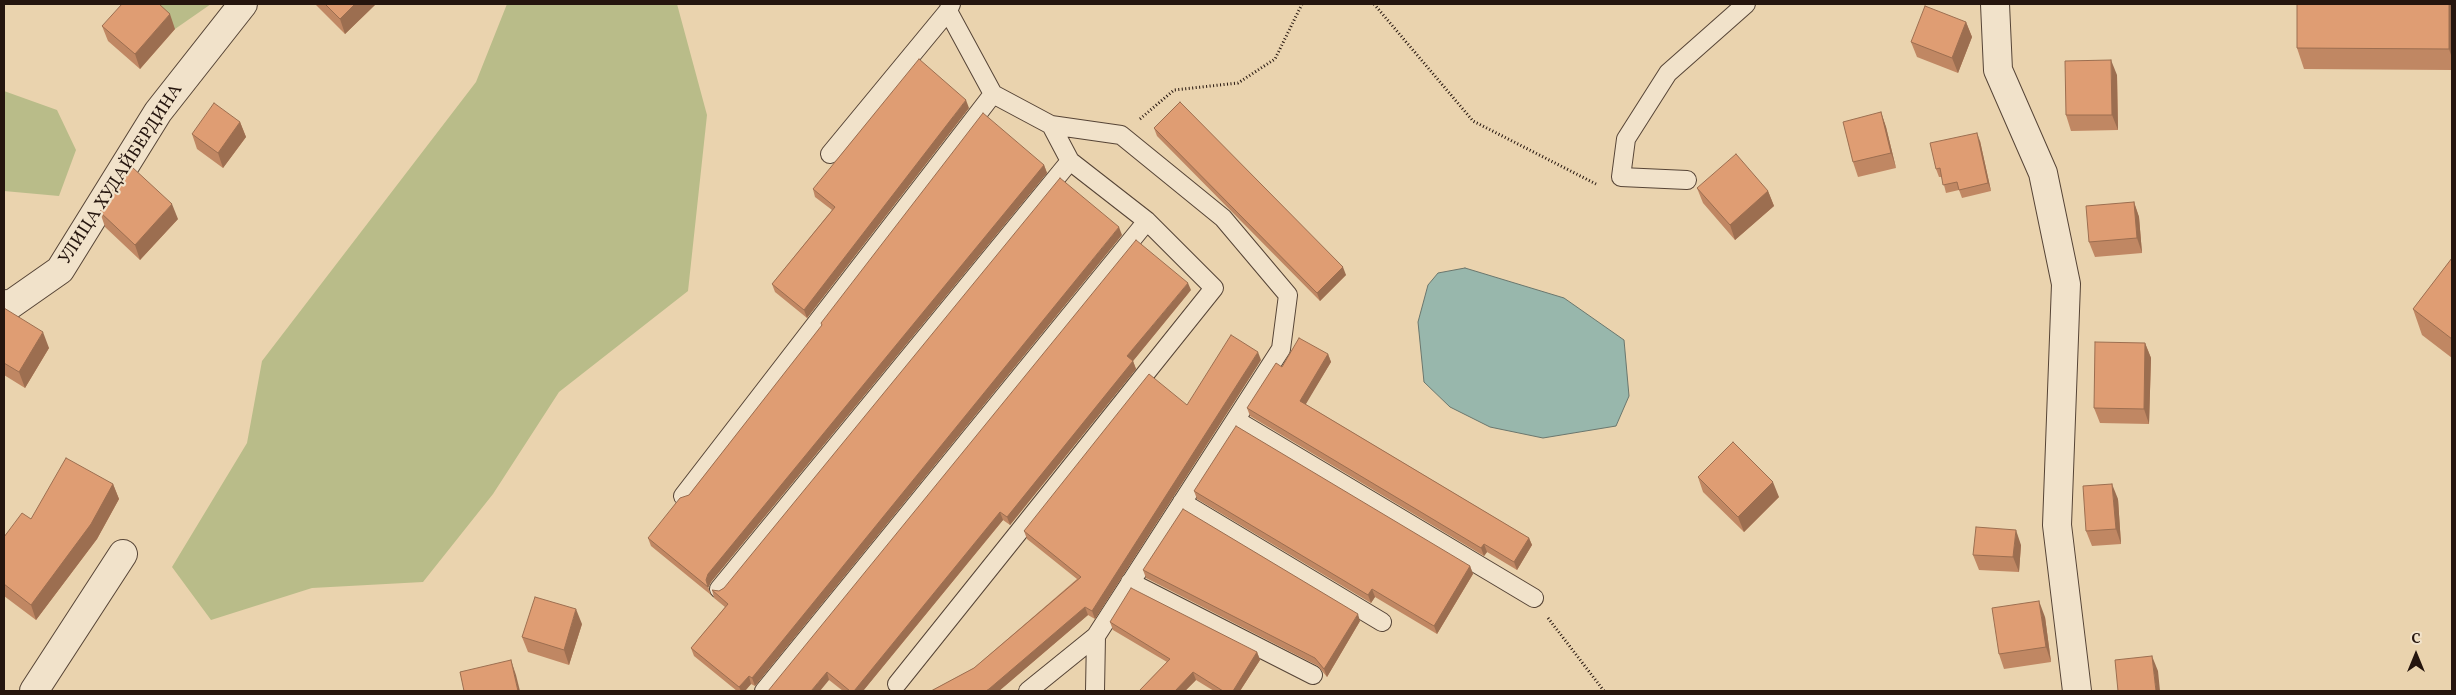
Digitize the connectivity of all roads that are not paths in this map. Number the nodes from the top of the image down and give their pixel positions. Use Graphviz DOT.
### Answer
graph roads {
  1 [pos="244,4"];
  2 [pos="1746,4"];
  3 [pos="1995,4"];
  4 [pos="950,7"];
  5 [pos="993,94"];
  6 [pos="1051,125"];
  7 [pos="830,154"];
  8 [pos="1070,161"];
  9 [pos="1687,180"];
  10 [pos="1147,221"];
  11 [pos="4,304"];
  12 [pos="1236,420"];
  13 [pos="683,496"];
  14 [pos="1182,502"];
  15 [pos="123,554"];
  16 [pos="1130,582"];
  17 [pos="719,589"];
  18 [pos="1534,598"];
  19 [pos="1382,622"];
  20 [pos="1096,636"];
  21 [pos="1313,675"];
  22 [pos="897,684"];
  23 [pos="34,691"];
  24 [pos="764,691"];
  25 [pos="1028,691"];
  26 [pos="1094,691"];
  27 [pos="2077,691"];
  1 -- 11 [label="street, УЛИЦА ХУДАЙБЕРДИНА"];
  2 -- 9 [label="lane"];
  3 -- 27 [label="street"];
  4 -- 5 [label="lane"];
  4 -- 7 [label="lane"];
  5 -- 6 [label="lane"];
  5 -- 13 [label="lane"];
  6 -- 8 [label="lane"];
  6 -- 12 [label="lane"];
  8 -- 10 [label="lane"];
  8 -- 17 [label="lane"];
  10 -- 22 [label="lane"];
  10 -- 24 [label="lane"];
  12 -- 14 [label="lane"];
  12 -- 18 [label="lane"];
  14 -- 16 [label="lane"];
  14 -- 19 [label="lane"];
  15 -- 23 [label="street"];
  16 -- 20 [label="lane"];
  16 -- 21 [label="lane"];
  20 -- 25 [label="lane"];
  20 -- 26 [label="lane"];
}
